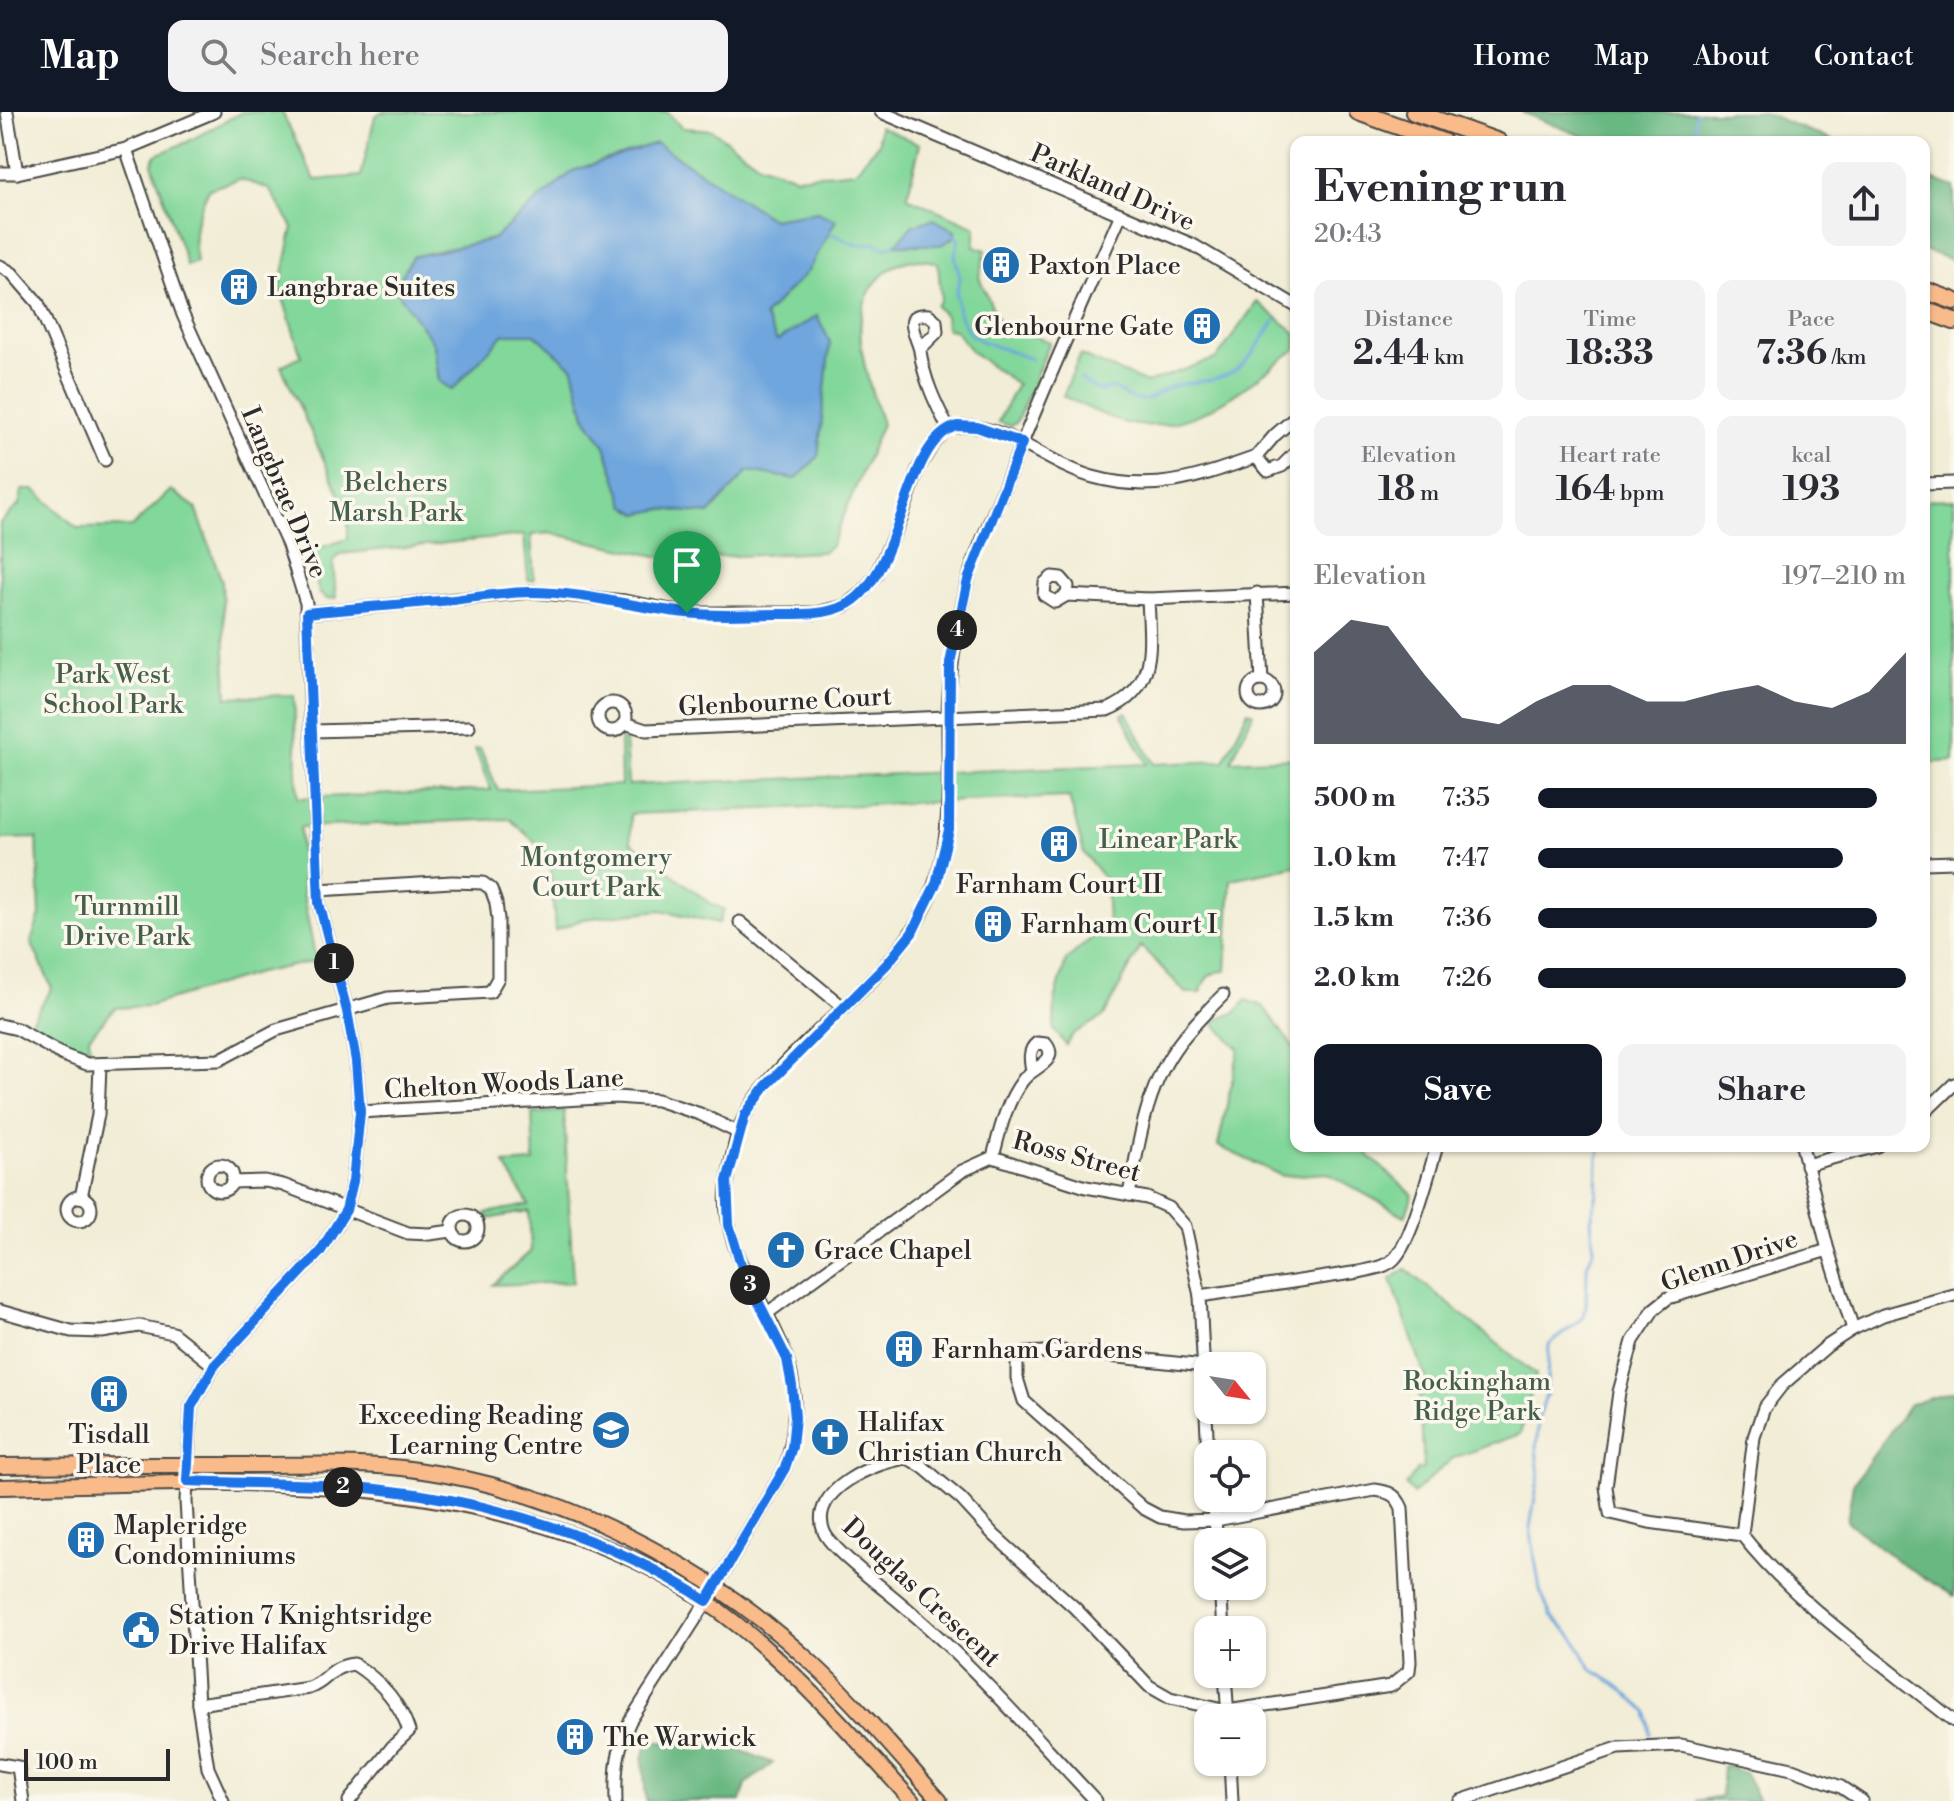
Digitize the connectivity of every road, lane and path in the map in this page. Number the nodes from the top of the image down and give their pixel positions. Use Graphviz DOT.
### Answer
graph roads {
  1 [pos="7,112"];
  2 [pos="214,112"];
  3 [pos="881,112"];
  4 [pos="1358,112"];
  5 [pos="1414,112"];
  6 [pos="1426,136"];
  7 [pos="1482,136"];
  8 [pos="126,149"];
  9 [pos="0,173"];
  10 [pos="17,173"];
  11 [pos="1121,214"];
  12 [pos="0,266"];
  13 [pos="1930,292"];
  14 [pos="1276,294"];
  15 [pos="1954,301"];
  16 [pos="1290,302"];
  17 [pos="1290,309"];
  18 [pos="1930,312"];
  19 [pos="1954,321"];
  20 [pos="920,349"];
  21 [pos="1290,422"];
  22 [pos="948,428"];
  23 [pos="1022,443"];
  24 [pos="1256,457"];
  25 [pos="1290,457"];
  26 [pos="105,460"];
  27 [pos="1954,483"];
  28 [pos="1930,484"];
  29 [pos="1257,593"];
  30 [pos="1290,593"];
  31 [pos="1067,595"];
  32 [pos="1148,599"];
  33 [pos="307,613"];
  34 [pos="1262,680"];
  35 [pos="948,715"];
  36 [pos="625,723"];
  37 [pos="469,727"];
  38 [pos="312,731"];
  39 [pos="1954,862"];
  40 [pos="1930,863"];
  41 [pos="318,890"];
  42 [pos="740,922"];
  43 [pos="1223,995"];
  44 [pos="844,1008"];
  45 [pos="347,1011"];
  46 [pos="0,1025"];
  47 [pos="100,1065"];
  48 [pos="1032,1070"];
  49 [pos="1954,1084"];
  50 [pos="1930,1107"];
  51 [pos="360,1112"];
  52 [pos="739,1133"];
  53 [pos="1435,1152"];
  54 [pos="1803,1152"];
  55 [pos="1855,1152"];
  56 [pos="993,1157"];
  57 [pos="1806,1165"];
  58 [pos="232,1182"];
  59 [pos="1129,1195"];
  60 [pos="81,1197"];
  61 [pos="346,1210"];
  62 [pos="452,1231"];
  63 [pos="1828,1250"];
  64 [pos="1954,1295"];
  65 [pos="1200,1296"];
  66 [pos="0,1311"];
  67 [pos="766,1314"];
  68 [pos="1853,1329"];
  69 [pos="1203,1352"];
  70 [pos="1194,1365"];
  71 [pos="214,1366"];
  72 [pos="187,1464"];
  73 [pos="0,1466"];
  74 [pos="187,1481"];
  75 [pos="0,1487"];
  76 [pos="1215,1512"];
  77 [pos="1216,1520"];
  78 [pos="1216,1528"];
  79 [pos="1742,1535"];
  80 [pos="716,1587"];
  81 [pos="707,1601"];
  82 [pos="198,1704"];
  83 [pos="1194,1705"];
  84 [pos="1266,1707"];
  85 [pos="1954,1721"];
  86 [pos="0,1764"];
  87 [pos="1231,1776"];
  88 [pos="23,1801"];
  89 [pos="223,1801"];
  90 [pos="349,1801"];
  91 [pos="616,1801"];
  92 [pos="912,1801"];
  93 [pos="940,1801"];
  94 [pos="1096,1801"];
  95 [pos="1232,1801"];
  96 [pos="1460,1801"];
  97 [pos="1862,1801"];
  1 -- 10 [label="street"];
  2 -- 8 [label="street"];
  3 -- 11 [label="street, Parkland Drive"];
  4 -- 6 [label="highway"];
  5 -- 7 [label="highway"];
  8 -- 10 [label="street"];
  8 -- 33 [label="street, Langbrae Drive"];
  9 -- 10 [label="street"];
  11 -- 14 [label="street, Parkland Drive"];
  11 -- 23 [label="street"];
  12 -- 26 [label="street"];
  13 -- 15 [label="highway"];
  14 -- 16 [label="street, Parkland Drive"];
  14 -- 17 [label="street, Parkland Drive"];
  18 -- 19 [label="highway"];
  20 -- 22 [label="street"];
  21 -- 24 [label="street"];
  22 -- 23 [label="street"];
  22 -- 33 [label="street"];
  23 -- 24 [label="street"];
  23 -- 35 [label="street"];
  24 -- 25 [label="street"];
  27 -- 28 [label="street"];
  29 -- 30 [label="street"];
  29 -- 32 [label="street"];
  29 -- 34 [label="street"];
  31 -- 32 [label="street"];
  32 -- 35 [label="street, Glenbourne Court"];
  33 -- 38 [label="street, Langbrae Drive"];
  35 -- 36 [label="street, Glenbourne Court"];
  35 -- 44 [label="street"];
  37 -- 38 [label="street"];
  38 -- 41 [label="street, Langbrae Drive"];
  39 -- 40 [label="street"];
  41 -- 45 [label="street, Langbrae Drive"];
  41 -- 45 [label="street"];
  42 -- 44 [label="street"];
  43 -- 59 [label="street"];
  44 -- 52 [label="street"];
  45 -- 47 [label="street"];
  45 -- 51 [label="street, Langbrae Drive"];
  46 -- 47 [label="street"];
  47 -- 60 [label="street"];
  48 -- 56 [label="street"];
  49 -- 50 [label="street"];
  51 -- 52 [label="street, Chelton Woods Lane"];
  51 -- 61 [label="street, Langbrae Drive"];
  52 -- 67 [label="street"];
  53 -- 65 [label="street"];
  54 -- 57 [label="street"];
  55 -- 57 [label="street"];
  56 -- 59 [label="street, Ross Street"];
  56 -- 67 [label="street, Ross Street"];
  57 -- 63 [label="street"];
  58 -- 61 [label="street"];
  59 -- 65 [label="street, Ross Street"];
  61 -- 62 [label="street"];
  61 -- 71 [label="street, Langbrae Drive"];
  63 -- 68 [label="street"];
  63 -- 79 [label="street, Glenn Drive"];
  64 -- 68 [label="street"];
  65 -- 69 [label="street, Ross Street"];
  66 -- 71 [label="street"];
  67 -- 80 [label="street"];
  68 -- 79 [label="street"];
  70 -- 77 [label="street"];
  71 -- 72 [label="street, Langbrae Drive"];
  72 -- 73 [label="main road"];
  72 -- 74 [label="street, Langbrae Drive"];
  72 -- 80 [label="main road"];
  74 -- 75 [label="main road"];
  74 -- 81 [label="main road"];
  74 -- 82 [label="street, Langbrae Drive"];
  76 -- 77 [label="street"];
  77 -- 78 [label="street"];
  77 -- 84 [label="street"];
  79 -- 85 [label="street"];
  80 -- 81 [label="street"];
  80 -- 93 [label="main road"];
  81 -- 91 [label="street"];
  81 -- 92 [label="main road"];
  82 -- 89 [label="street, Langbrae Drive"];
  82 -- 90 [label="street"];
  83 -- 94 [label="street, Douglas Crescent"];
  86 -- 88 [label="street"];
  87 -- 95 [label="street"];
  96 -- 97 [label="street"];
}
